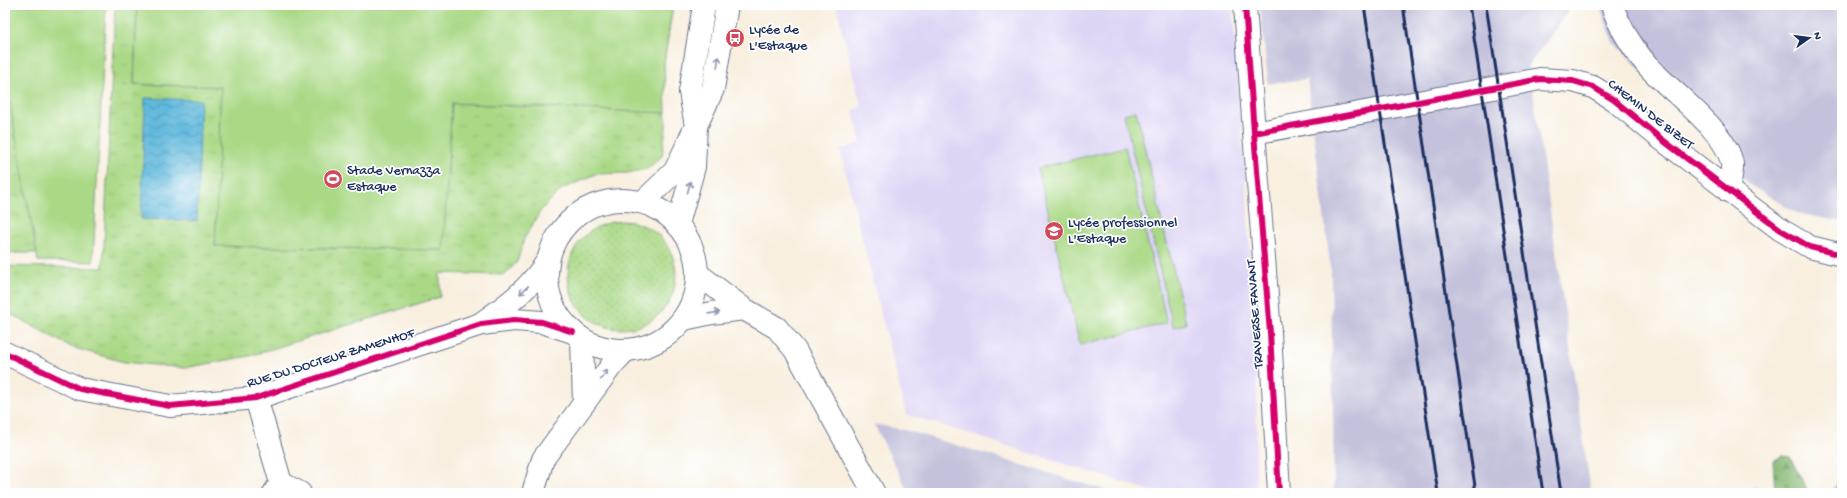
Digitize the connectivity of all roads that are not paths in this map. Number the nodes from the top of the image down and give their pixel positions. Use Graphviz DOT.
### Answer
graph roads {
  1 [pos="704,5"];
  2 [pos="727,5"];
  3 [pos="1245,5"];
  4 [pos="1612,5"];
  5 [pos="696,126"];
  6 [pos="1254,133"];
  7 [pos="1728,191"];
  8 [pos="643,202"];
  9 [pos="678,224"];
  10 [pos="1842,254"];
  11 [pos="548,260"];
  12 [pos="698,274"];
  13 [pos="744,309"];
  14 [pos="684,318"];
  15 [pos="481,324"];
  16 [pos="578,335"];
  17 [pos="626,350"];
  18 [pos="5,352"];
  19 [pos="256,398"];
  20 [pos="584,403"];
  21 [pos="278,488"];
  22 [pos="300,493"];
  23 [pos="533,493"];
  24 [pos="874,493"];
  25 [pos="1279,493"];
  1 -- 5 [label="street"];
  5 -- 2 [label="street, one-way"];
  3 -- 6 [label="street, TRAVERSE FAVANT"];
  4 -- 7 [label="street"];
  5 -- 8 [label="street"];
  9 -- 5 [label="street, one-way"];
  6 -- 7 [label="street, CHEMIN DE BIZET"];
  6 -- 25 [label="street, TRAVERSE FAVANT"];
  7 -- 10 [label="street, CHEMIN DE BIZET"];
  8 -- 9 [label="street"];
  8 -- 11 [label="street"];
  9 -- 12 [label="street"];
  11 -- 15 [label="street, RUE DU DOCTEUR ZAMENHOF, one-way"];
  11 -- 16 [label="street"];
  12 -- 13 [label="street"];
  12 -- 14 [label="street, RUE DU DOCTEUR ZAMENHOF"];
  14 -- 13 [label="street, one-way"];
  13 -- 24 [label="street"];
  14 -- 17 [label="street, RUE DU DOCTEUR ZAMENHOF"];
  15 -- 16 [label="street, RUE DU DOCTEUR ZAMENHOF"];
  15 -- 19 [label="street, RUE DU DOCTEUR ZAMENHOF"];
  16 -- 17 [label="street, RUE DU DOCTEUR ZAMENHOF"];
  16 -- 20 [label="street"];
  20 -- 17 [label="street, one-way"];
  18 -- 19 [label="street, RUE DU DOCTEUR ZAMENHOF"];
  19 -- 21 [label="street"];
  20 -- 23 [label="street"];
  21 -- 22 [label="street"];
}
